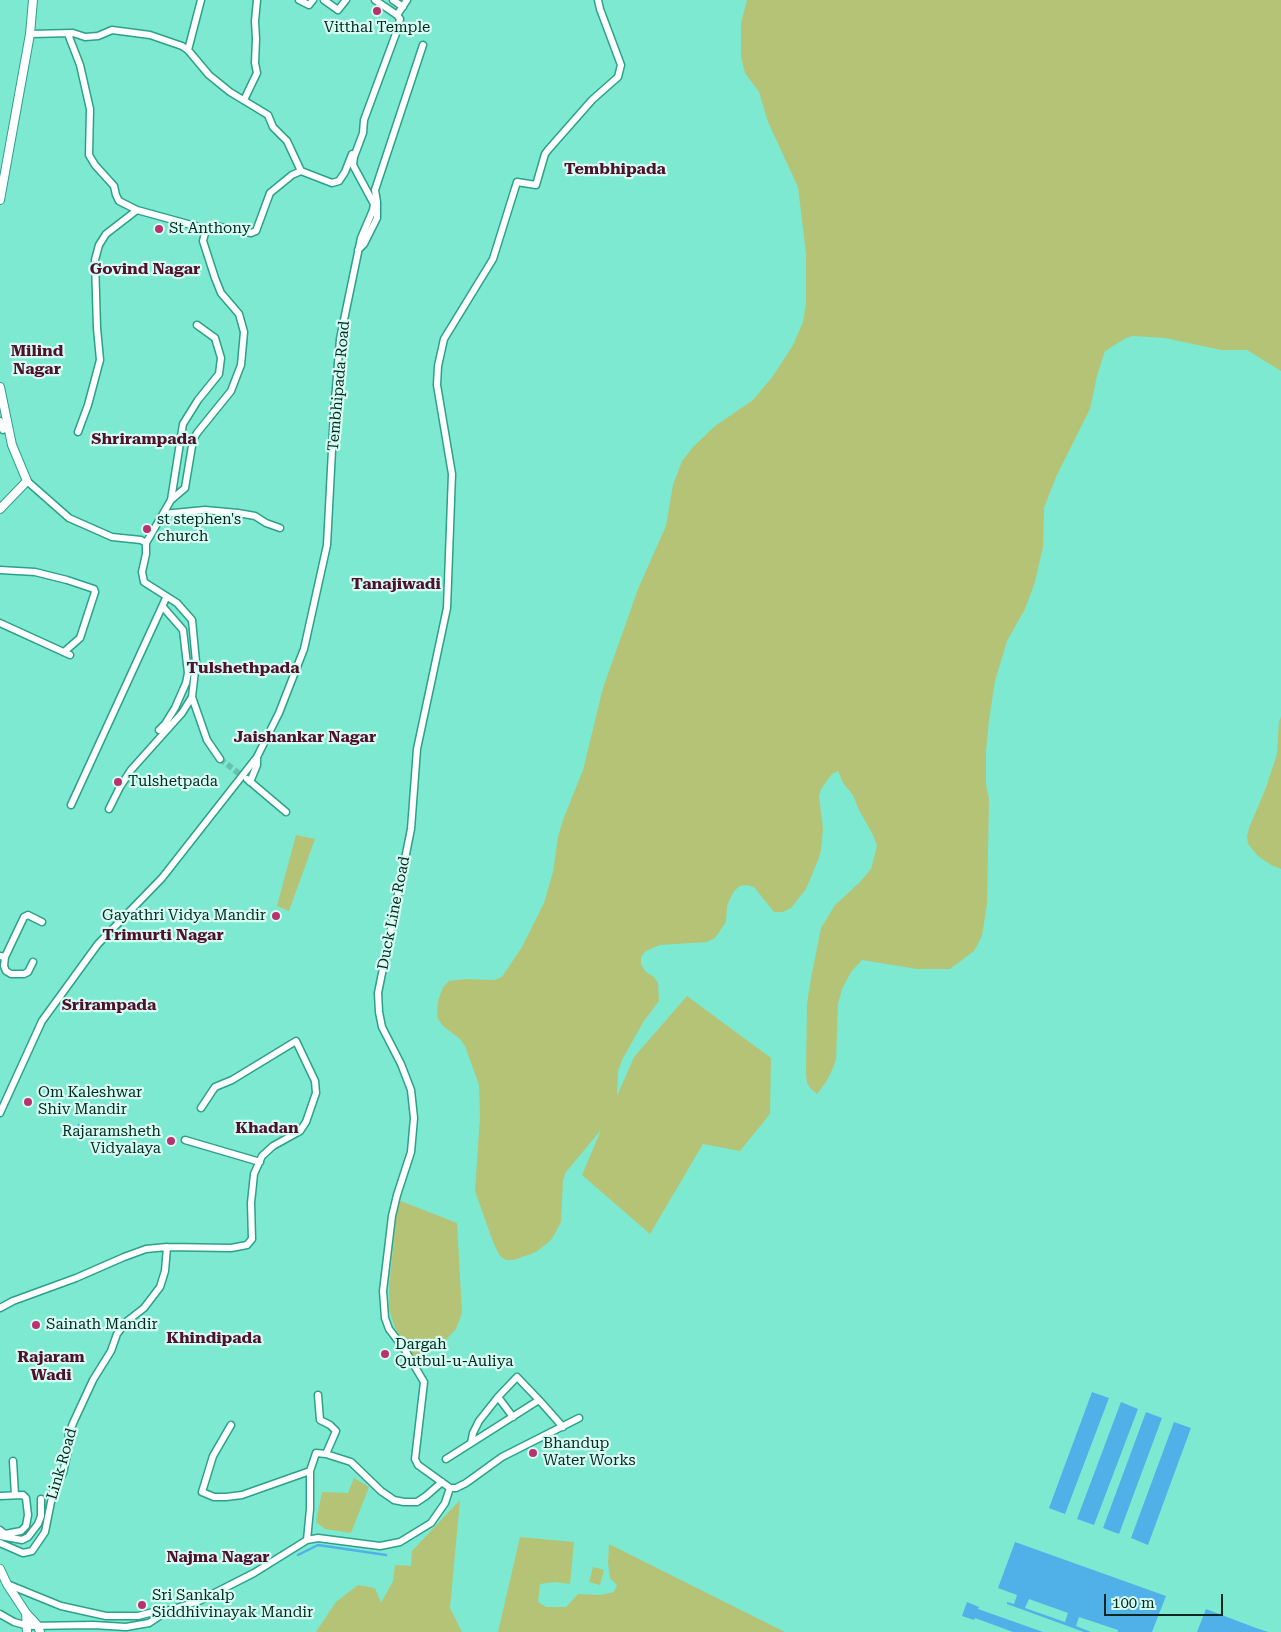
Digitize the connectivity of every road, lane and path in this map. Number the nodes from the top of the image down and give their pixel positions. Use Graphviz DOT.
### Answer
graph roads {
  1 [pos="33,0"];
  2 [pos="201,0"];
  3 [pos="257,0"];
  4 [pos="299,0"];
  5 [pos="313,0"];
  6 [pos="324,0"];
  7 [pos="346,0"];
  8 [pos="375,0"];
  9 [pos="393,0"];
  10 [pos="407,0"];
  11 [pos="598,0"];
  12 [pos="403,6"];
  13 [pos="397,15"];
  14 [pos="30,34"];
  15 [pos="68,34"];
  16 [pos="423,45"];
  17 [pos="188,50"];
  18 [pos="244,100"];
  19 [pos="364,120"];
  20 [pos="302,171"];
  21 [pos="0,200"];
  22 [pos="137,210"];
  23 [pos="206,229"];
  24 [pos="358,251"];
  25 [pos="197,325"];
  26 [pos="0,387"];
  27 [pos="2,419"];
  28 [pos="3,430"];
  29 [pos="78,432"];
  30 [pos="27,481"];
  31 [pos="171,500"];
  32 [pos="0,509"];
  33 [pos="163,514"];
  34 [pos="280,528"];
  35 [pos="146,544"];
  36 [pos="0,570"];
  37 [pos="166,598"];
  38 [pos="162,607"];
  39 [pos="0,623"];
  40 [pos="192,697"];
  41 [pos="159,730"];
  42 [pos="257,757"];
  43 [pos="220,759"];
  44 [pos="71,805"];
  45 [pos="109,808"];
  46 [pos="286,812"];
  47 [pos="42,922"];
  48 [pos="2,956"];
  49 [pos="33,962"];
  50 [pos="201,1108"];
  51 [pos="0,1113"];
  52 [pos="185,1140"];
  53 [pos="260,1162"];
  54 [pos="168,1247"];
  55 [pos="0,1308"];
  56 [pos="318,1394"];
  57 [pos="498,1397"];
  58 [pos="539,1400"];
  59 [pos="513,1417"];
  60 [pos="579,1418"];
  61 [pos="231,1425"];
  62 [pos="563,1427"];
  63 [pos="471,1443"];
  64 [pos="326,1454"];
  65 [pos="446,1459"];
  66 [pos="13,1461"];
  67 [pos="310,1471"];
  68 [pos="442,1482"];
  69 [pos="450,1488"];
  70 [pos="15,1495"];
  71 [pos="0,1496"];
  72 [pos="41,1499"];
  73 [pos="0,1530"];
  74 [pos="0,1536"];
  75 [pos="307,1540"];
  76 [pos="0,1543"];
  77 [pos="0,1569"];
  78 [pos="7,1584"];
  79 [pos="167,1611"];
  80 [pos="26,1613"];
  81 [pos="0,1614"];
  82 [pos="27,1629"];
  83 [pos="39,1629"];
  1 -- 14 [label="street"];
  2 -- 17 [label="street"];
  3 -- 18 [label="street"];
  4 -- 5 [label="street"];
  6 -- 7 [label="street"];
  8 -- 13 [label="street"];
  9 -- 12 [label="street"];
  10 -- 12 [label="street"];
  11 -- 68 [label="street, Duck Line Road"];
  12 -- 13 [label="street"];
  13 -- 19 [label="street, Tembhipada Road"];
  14 -- 15 [label="street"];
  14 -- 21 [label="street"];
  15 -- 17 [label="street"];
  15 -- 22 [label="street"];
  16 -- 24 [label="street"];
  17 -- 18 [label="street"];
  18 -- 20 [label="street"];
  19 -- 20 [label="street"];
  19 -- 24 [label="street, Tembhipada Road"];
  20 -- 23 [label="street"];
  22 -- 23 [label="street"];
  22 -- 29 [label="street"];
  23 -- 31 [label="street"];
  24 -- 42 [label="street, Tembhipada Road"];
  25 -- 31 [label="street"];
  26 -- 27 [label="street"];
  27 -- 28 [label="street"];
  27 -- 30 [label="street"];
  30 -- 32 [label="street"];
  30 -- 35 [label="street"];
  31 -- 33 [label="street"];
  33 -- 34 [label="street"];
  33 -- 35 [label="street"];
  35 -- 37 [label="street"];
  36 -- 39 [label="street"];
  37 -- 38 [label="street"];
  37 -- 40 [label="street"];
  38 -- 41 [label="street"];
  38 -- 44 [label="street"];
  40 -- 43 [label="street"];
  40 -- 45 [label="street"];
  42 -- 46 [label="street"];
  42 -- 51 [label="street"];
  47 -- 48 [label="street"];
  48 -- 49 [label="street"];
  50 -- 53 [label="street"];
  52 -- 53 [label="street"];
  53 -- 54 [label="street"];
  54 -- 55 [label="street"];
  54 -- 76 [label="street, Link Road"];
  56 -- 64 [label="street"];
  57 -- 58 [label="street"];
  57 -- 59 [label="street"];
  57 -- 63 [label="street"];
  58 -- 59 [label="street"];
  58 -- 62 [label="street"];
  59 -- 63 [label="street"];
  60 -- 62 [label="street"];
  61 -- 67 [label="street"];
  62 -- 69 [label="street"];
  63 -- 65 [label="street"];
  64 -- 67 [label="street"];
  64 -- 68 [label="street"];
  66 -- 70 [label="street"];
  67 -- 75 [label="street"];
  68 -- 69 [label="street, Duck Line Road"];
  69 -- 75 [label="street"];
  70 -- 71 [label="street"];
  70 -- 73 [label="street"];
  72 -- 74 [label="street"];
  75 -- 79 [label="street"];
  77 -- 78 [label="street"];
  78 -- 79 [label="street"];
  78 -- 80 [label="street"];
  79 -- 83 [label="street"];
  80 -- 82 [label="street"];
  80 -- 83 [label="street"];
  81 -- 82 [label="street"];
  82 -- 83 [label="street"];
}
